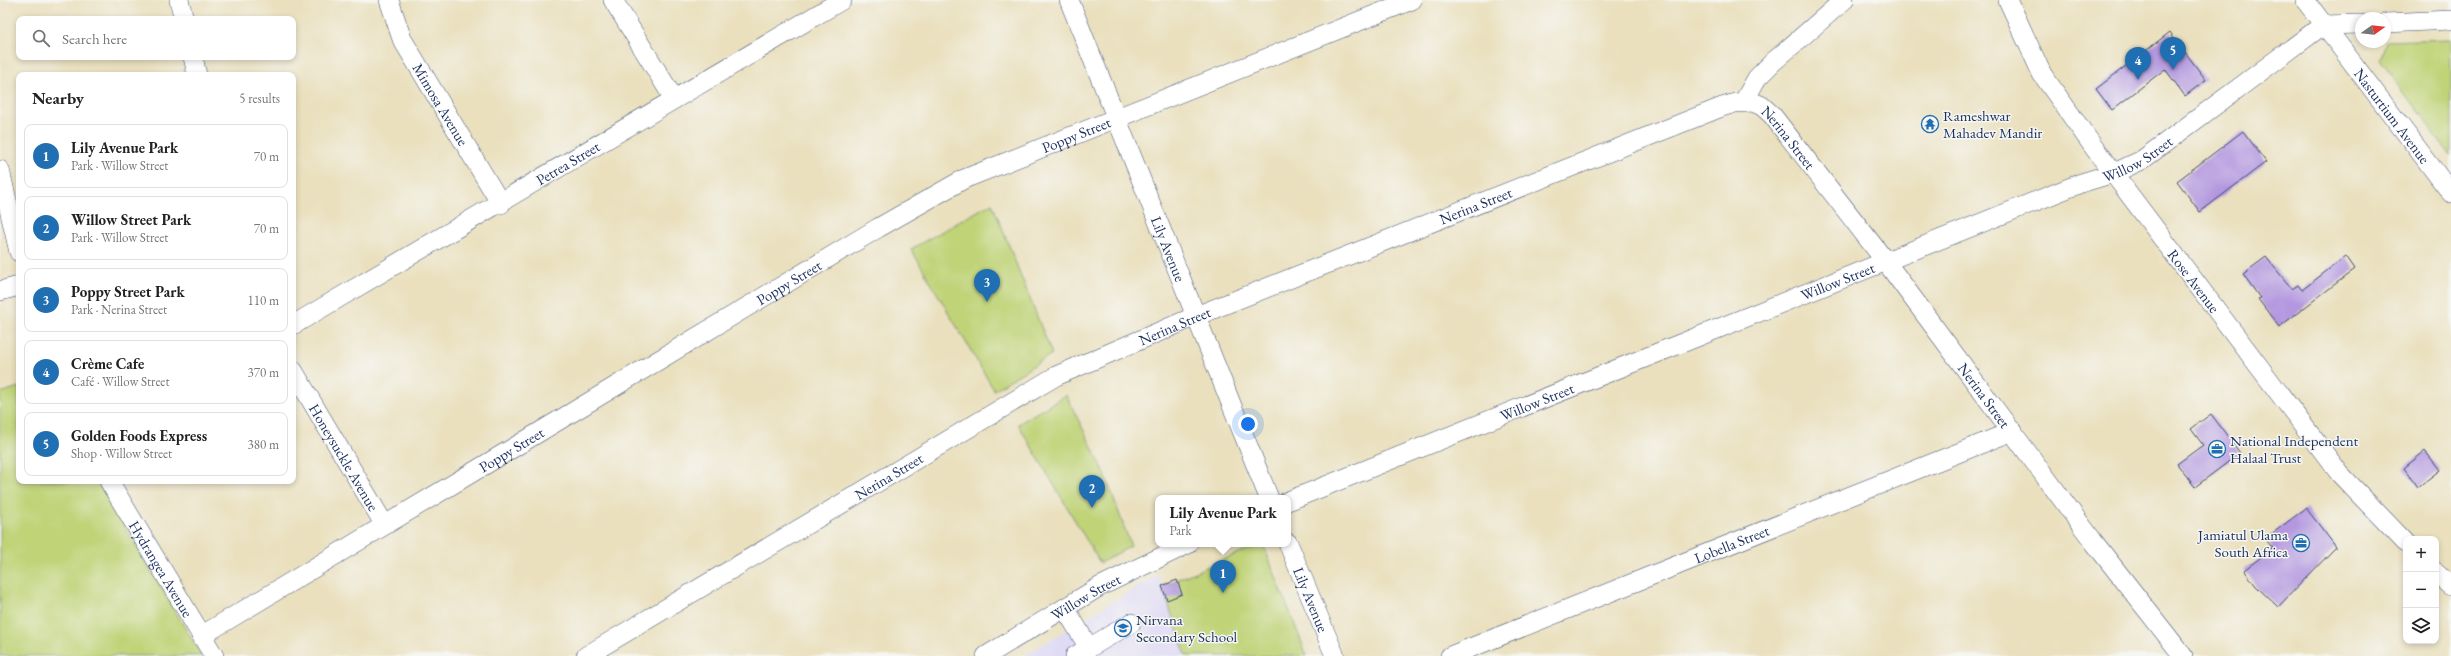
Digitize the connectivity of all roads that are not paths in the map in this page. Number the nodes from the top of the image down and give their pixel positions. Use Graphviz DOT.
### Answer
graph roads {
  1 [pos="180,0"];
  2 [pos="389,0"];
  3 [pos="614,0"];
  4 [pos="842,0"];
  5 [pos="1069,0"];
  6 [pos="1412,0"];
  7 [pos="1844,0"];
  8 [pos="2008,0"];
  9 [pos="2305,0"];
  10 [pos="183,16"];
  11 [pos="2451,20"];
  12 [pos="2391,23"];
  13 [pos="2355,24"];
  14 [pos="2323,25"];
  15 [pos="193,60"];
  16 [pos="196,72"];
  17 [pos="674,99"];
  18 [pos="1744,101"];
  19 [pos="1115,118"];
  20 [pos="0,170"];
  21 [pos="2114,173"];
  22 [pos="2451,193"];
  23 [pos="501,204"];
  24 [pos="16,239"];
  25 [pos="1886,262"];
  26 [pos="16,287"];
  27 [pos="0,291"];
  28 [pos="1196,316"];
  29 [pos="296,323"];
  30 [pos="296,375"];
  31 [pos="2013,431"];
  32 [pos="111,484"];
  33 [pos="1268,495"];
  34 [pos="1291,500"];
  35 [pos="384,524"];
  36 [pos="2403,541"];
  37 [pos="1182,547"];
  38 [pos="1290,547"];
  39 [pos="2439,575"];
  40 [pos="2451,586"];
  41 [pos="1065,608"];
  42 [pos="1131,623"];
  43 [pos="201,636"];
  44 [pos="1082,652"];
  45 [pos="214,656"];
  46 [pos="586,656"];
  47 [pos="986,656"];
  48 [pos="1335,656"];
  49 [pos="1450,656"];
  50 [pos="2183,656"];
  1 -- 10 [label="street"];
  2 -- 23 [label="street, Mimosa Avenue"];
  3 -- 17 [label="street"];
  4 -- 17 [label="street, Petrea Street"];
  5 -- 19 [label="street, Lily Avenue"];
  6 -- 19 [label="street, Poppy Street"];
  7 -- 18 [label="street"];
  8 -- 21 [label="street, Rose Avenue"];
  9 -- 14 [label="street, Nasturtium Avenue"];
  11 -- 12 [label="street"];
  13 -- 14 [label="street"];
  14 -- 21 [label="street, Willow Street"];
  14 -- 22 [label="street, Nasturtium Avenue"];
  15 -- 16 [label="street"];
  17 -- 23 [label="street, Petrea Street"];
  18 -- 25 [label="street, Nerina Street"];
  18 -- 28 [label="street, Nerina Street"];
  19 -- 28 [label="street, Lily Avenue"];
  19 -- 35 [label="street, Poppy Street"];
  20 -- 24 [label="street"];
  21 -- 25 [label="street, Willow Street"];
  21 -- 36 [label="street, Rose Avenue"];
  23 -- 29 [label="street, Petrea Street"];
  25 -- 31 [label="street, Nerina Street"];
  25 -- 34 [label="street, Willow Street"];
  26 -- 27 [label="street"];
  28 -- 33 [label="street, Lily Avenue"];
  28 -- 46 [label="street, Nerina Street"];
  30 -- 35 [label="street, Honeysuckle Avenue"];
  31 -- 49 [label="street, Lobella Street"];
  31 -- 50 [label="street, Nerina Street"];
  32 -- 43 [label="street, Hydrangea Avenue"];
  35 -- 43 [label="street, Poppy Street"];
  37 -- 41 [label="street, Willow Street"];
  38 -- 48 [label="street, Lily Avenue"];
  39 -- 40 [label="street"];
  41 -- 44 [label="street"];
  41 -- 47 [label="street, Willow Street"];
  42 -- 44 [label="street"];
  43 -- 45 [label="street, Hydrangea Avenue"];
}
